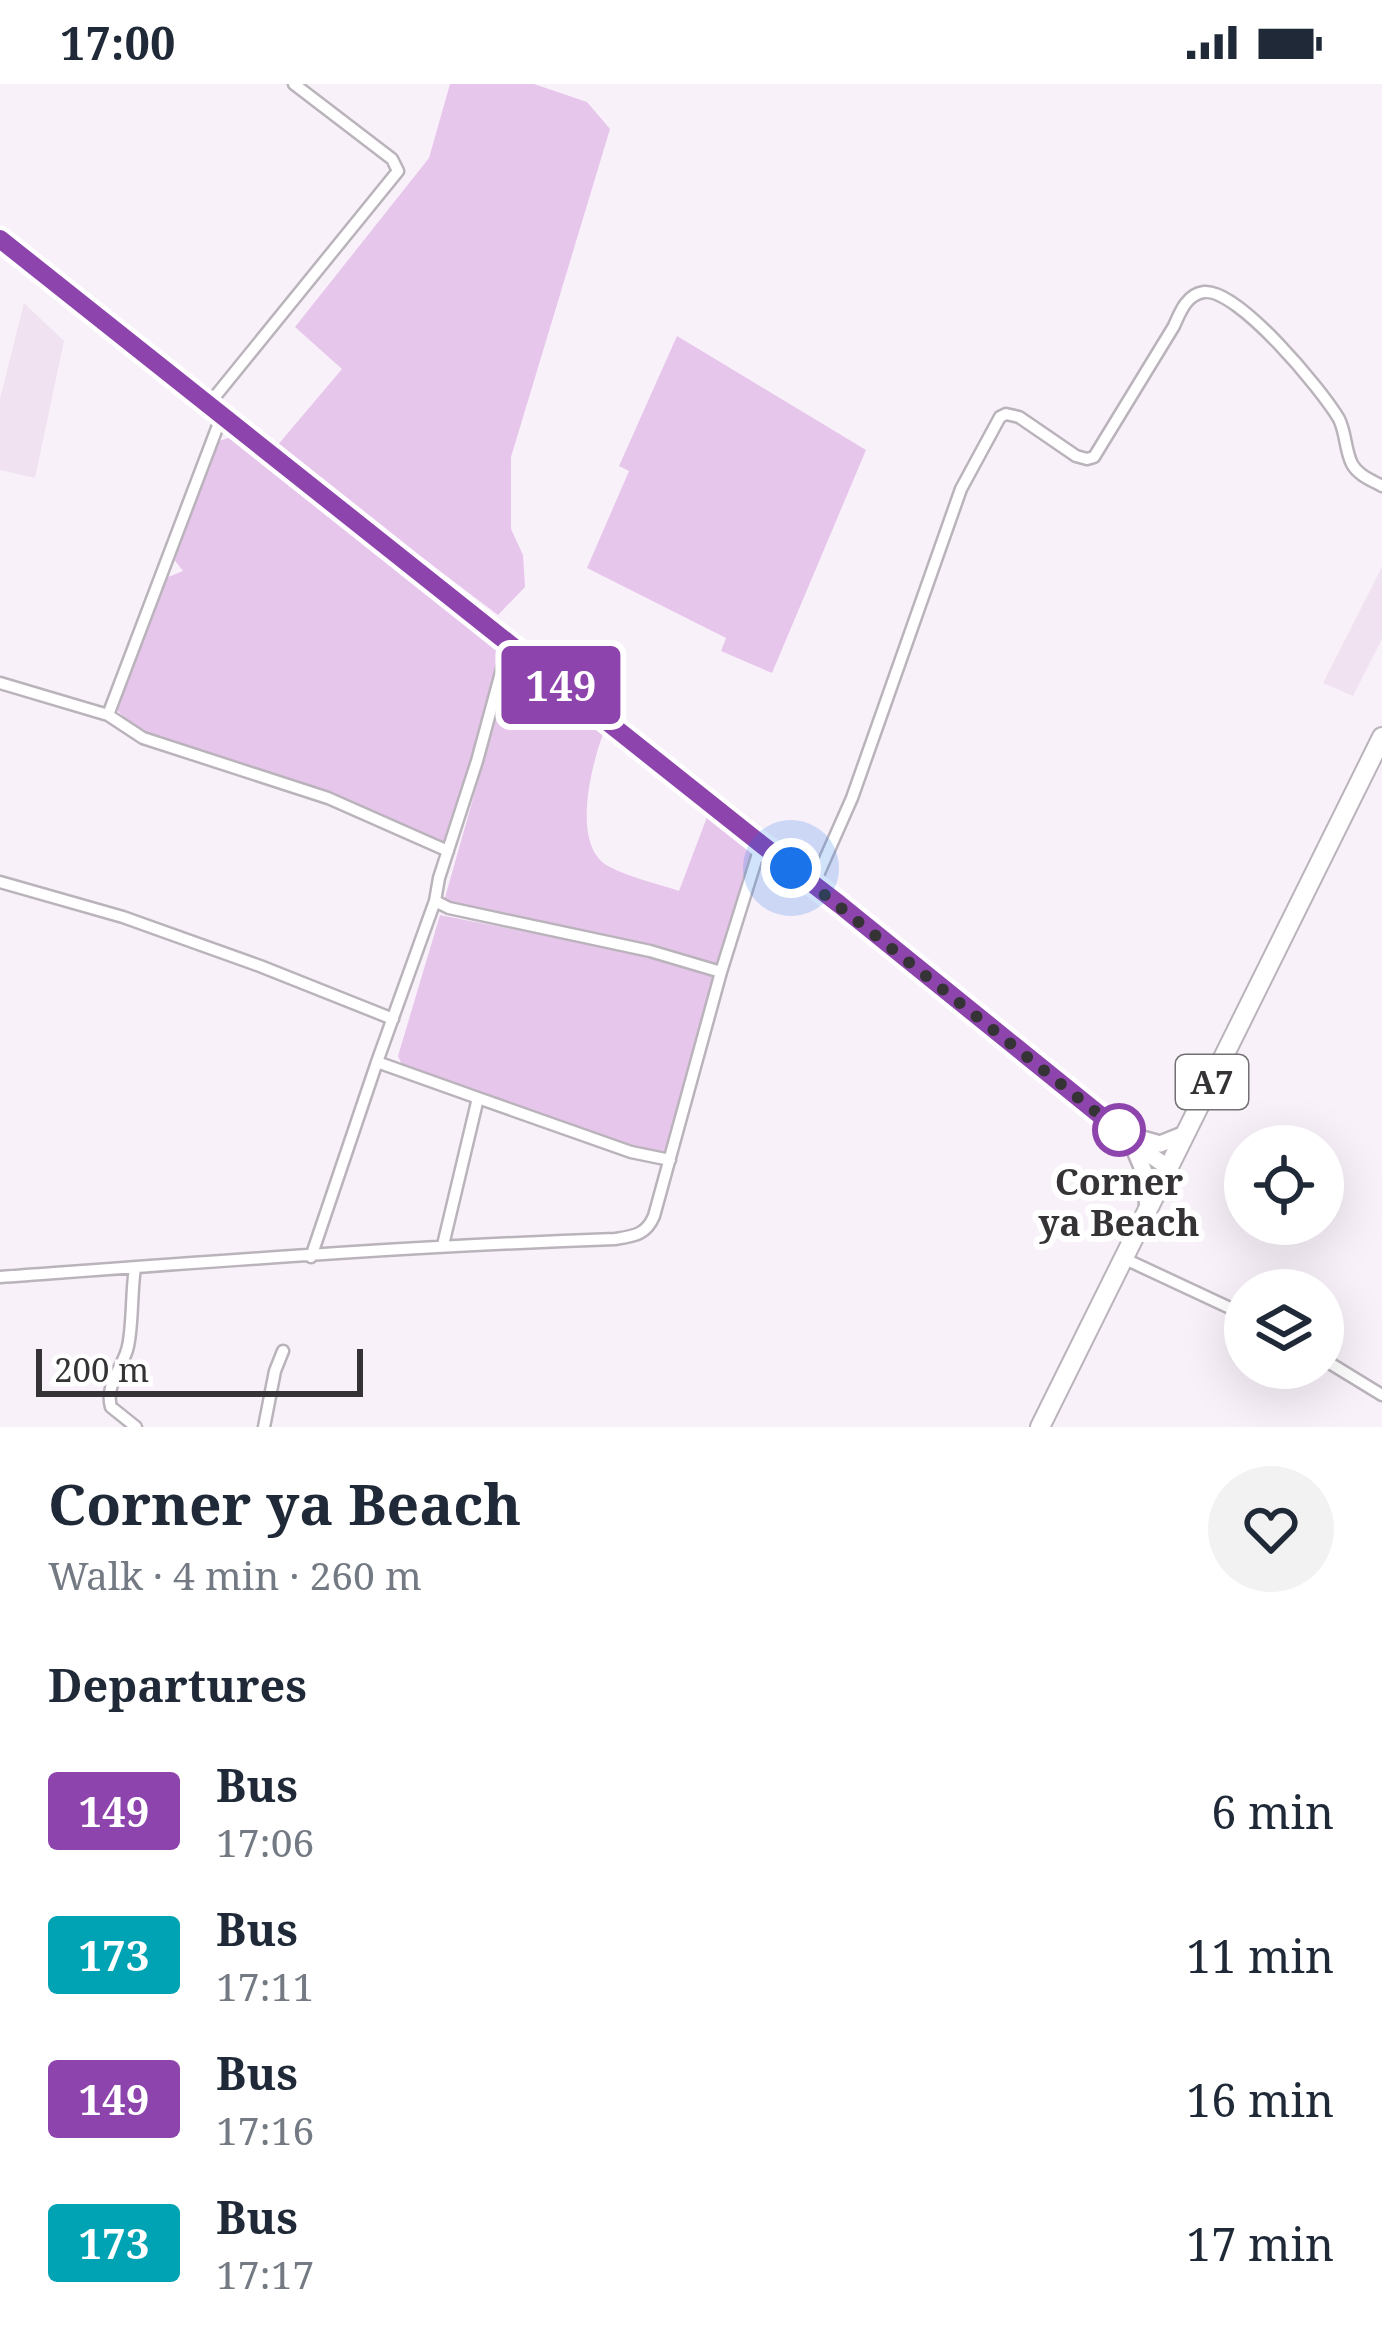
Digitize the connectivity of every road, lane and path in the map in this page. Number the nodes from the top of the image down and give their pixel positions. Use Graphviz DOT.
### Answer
graph roads {
  1 [pos="294,84"];
  2 [pos="0,239"];
  3 [pos="216,410"];
  4 [pos="1382,486"];
  5 [pos="508,643"];
  6 [pos="0,683"];
  7 [pos="108,715"];
  8 [pos="1382,737"];
  9 [pos="761,844"];
  10 [pos="448,851"];
  11 [pos="0,882"];
  12 [pos="814,884"];
  13 [pos="435,901"];
  14 [pos="721,972"];
  15 [pos="392,1019"];
  16 [pos="377,1062"];
  17 [pos="478,1098"];
  18 [pos="1121,1132"];
  19 [pos="1186,1134"];
  20 [pos="670,1160"];
  21 [pos="1169,1168"];
  22 [pos="1148,1212"];
  23 [pos="442,1245"];
  24 [pos="311,1256"];
  25 [pos="1123,1258"];
  26 [pos="135,1268"];
  27 [pos="0,1276"];
  28 [pos="1224,1305"];
  29 [pos="283,1351"];
  30 [pos="1344,1372"];
  31 [pos="1382,1395"];
  32 [pos="136,1427"];
  33 [pos="264,1427"];
  34 [pos="1040,1427"];
  1 -- 3 [label="street"];
  2 -- 3 [label="main road"];
  3 -- 5 [label="main road"];
  3 -- 7 [label="street"];
  4 -- 12 [label="street"];
  5 -- 9 [label="main road"];
  5 -- 10 [label="street"];
  6 -- 7 [label="street"];
  7 -- 10 [label="street"];
  8 -- 19 [label="highway, A7"];
  9 -- 12 [label="main road"];
  9 -- 14 [label="street"];
  10 -- 13 [label="street"];
  11 -- 15 [label="street"];
  12 -- 18 [label="main road"];
  13 -- 14 [label="street"];
  13 -- 15 [label="street"];
  14 -- 20 [label="street"];
  15 -- 16 [label="street"];
  16 -- 17 [label="street"];
  16 -- 24 [label="street"];
  17 -- 20 [label="street"];
  17 -- 23 [label="street"];
  18 -- 19 [label="main road"];
  18 -- 21 [label="main road"];
  18 -- 22 [label="main road"];
  19 -- 21 [label="highway, A7"];
  20 -- 23 [label="street"];
  21 -- 22 [label="highway, A7"];
  22 -- 25 [label="highway, A7"];
  23 -- 24 [label="street"];
  24 -- 26 [label="street"];
  25 -- 28 [label="street"];
  25 -- 34 [label="highway, A7"];
  26 -- 27 [label="street"];
  26 -- 32 [label="street"];
  29 -- 33 [label="street"];
  30 -- 31 [label="street"];
}
